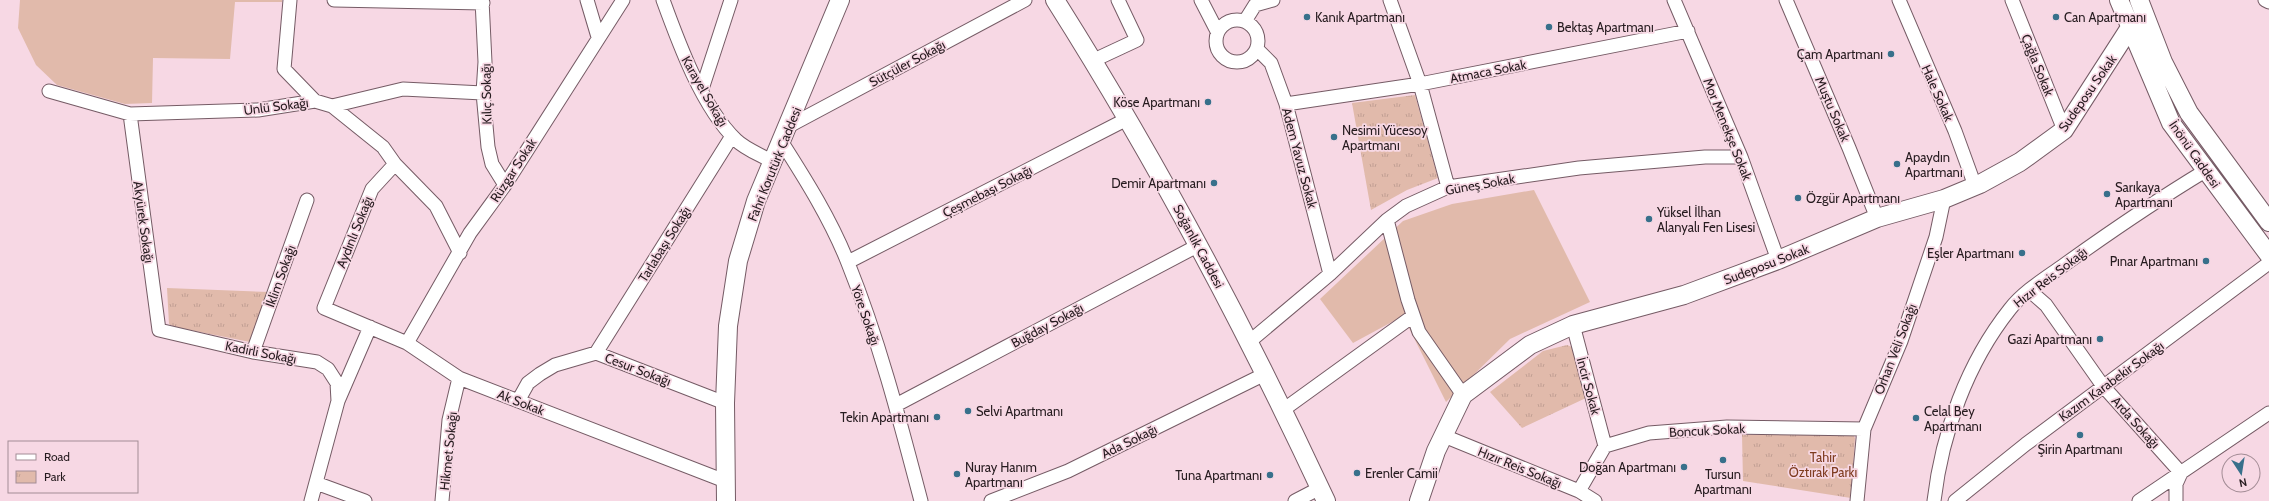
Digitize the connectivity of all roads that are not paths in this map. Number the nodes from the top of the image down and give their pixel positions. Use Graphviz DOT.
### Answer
graph roads {
  1 [pos="290,0"];
  2 [pos="334,0"];
  3 [pos="587,0"];
  4 [pos="623,0"];
  5 [pos="663,0"];
  6 [pos="731,0"];
  7 [pos="840,0"];
  8 [pos="1025,0"];
  9 [pos="1055,0"];
  10 [pos="1118,0"];
  11 [pos="1201,0"];
  12 [pos="1273,0"];
  13 [pos="1390,0"];
  14 [pos="1674,0"];
  15 [pos="1786,0"];
  16 [pos="1899,0"];
  17 [pos="2012,0"];
  18 [pos="2119,0"];
  19 [pos="2139,0"];
  20 [pos="2265,0"];
  21 [pos="483,1"];
  22 [pos="2269,2"];
  23 [pos="2145,19"];
  24 [pos="1244,21"];
  25 [pos="2130,29"];
  26 [pos="1217,31"];
  27 [pos="1688,31"];
  28 [pos="598,37"];
  29 [pos="1257,49"];
  30 [pos="1092,61"];
  31 [pos="1420,84"];
  32 [pos="702,89"];
  33 [pos="49,91"];
  34 [pos="483,93"];
  35 [pos="315,101"];
  36 [pos="1286,104"];
  37 [pos="332,106"];
  38 [pos="130,114"];
  39 [pos="1127,119"];
  40 [pos="2064,130"];
  41 [pos="785,133"];
  42 [pos="732,136"];
  43 [pos="1741,157"];
  44 [pos="773,162"];
  45 [pos="395,164"];
  46 [pos="2205,171"];
  47 [pos="505,185"];
  48 [pos="1975,186"];
  49 [pos="1448,187"];
  50 [pos="1944,199"];
  51 [pos="307,200"];
  52 [pos="1876,218"];
  53 [pos="1387,220"];
  54 [pos="2269,222"];
  55 [pos="1199,245"];
  56 [pos="460,253"];
  57 [pos="2269,255"];
  58 [pos="1778,260"];
  59 [pos="848,262"];
  60 [pos="2269,263"];
  61 [pos="1330,274"];
  62 [pos="2030,291"];
  63 [pos="324,308"];
  64 [pos="1413,316"];
  65 [pos="1573,325"];
  66 [pos="370,327"];
  67 [pos="159,330"];
  68 [pos="1249,342"];
  69 [pos="407,343"];
  70 [pos="253,352"];
  71 [pos="596,353"];
  72 [pos="1265,374"];
  73 [pos="459,378"];
  74 [pos="2103,386"];
  75 [pos="1463,395"];
  76 [pos="338,401"];
  77 [pos="518,402"];
  78 [pos="725,403"];
  79 [pos="896,405"];
  80 [pos="1284,410"];
  81 [pos="2269,413"];
  82 [pos="1864,429"];
  83 [pos="1444,436"];
  84 [pos="1605,446"];
  85 [pos="2181,473"];
  86 [pos="726,481"];
  87 [pos="316,483"];
  88 [pos="1579,491"];
  89 [pos="1323,495"];
  90 [pos="311,501"];
  91 [pos="366,501"];
  92 [pos="442,501"];
  93 [pos="726,501"];
  94 [pos="921,501"];
  95 [pos="991,501"];
  96 [pos="1295,501"];
  97 [pos="1419,501"];
  98 [pos="1595,501"];
  99 [pos="1857,501"];
  100 [pos="1934,501"];
  101 [pos="1955,501"];
  102 [pos="2139,501"];
  103 [pos="2176,501"];
  1 -- 35 [label="street"];
  2 -- 21 [label="street"];
  3 -- 28 [label="street"];
  4 -- 28 [label="street, Rüzgar Sokak"];
  5 -- 32 [label="street, Karayel Sokağı"];
  6 -- 32 [label="street"];
  7 -- 41 [label="street, Fahri Korutürk Caddesi"];
  8 -- 41 [label="street, Sütçüler Sokağı"];
  9 -- 30 [label="street, Soğanlık Caddesi"];
  10 -- 30 [label="street"];
  11 -- 26 [label="street"];
  12 -- 24 [label="street"];
  13 -- 31 [label="street"];
  14 -- 27 [label="street, Mor Menekşe Sokak"];
  15 -- 52 [label="street, Muştu Sokak"];
  16 -- 48 [label="street, Hale Sokak"];
  17 -- 40 [label="street, Çağla Sokak"];
  18 -- 25 [label="street, İnönü Caddesi"];
  19 -- 23 [label="street, İnönü Caddesi"];
  20 -- 22 [label="street"];
  21 -- 34 [label="street, Kılıç Sokağı"];
  23 -- 25 [label="street"];
  23 -- 54 [label="street, İnönü Caddesi"];
  24 -- 26 [label="street"];
  24 -- 29 [label="street"];
  25 -- 40 [label="street, Sudeposu Sokak"];
  25 -- 46 [label="street, İnönü Caddesi"];
  26 -- 29 [label="street"];
  27 -- 31 [label="street, Atmaca Sokak"];
  27 -- 43 [label="street, Mor Menekşe Sokak"];
  28 -- 47 [label="street, Rüzgar Sokak"];
  29 -- 36 [label="street, Adem Yavuz Sokak"];
  30 -- 39 [label="street, Soğanlık Caddesi"];
  31 -- 36 [label="street, Atmaca Sokak"];
  31 -- 49 [label="street"];
  32 -- 42 [label="street, Karayel Sokağı"];
  33 -- 38 [label="street, Ünlü Sokağı"];
  34 -- 37 [label="street"];
  34 -- 47 [label="street, Kılıç Sokağı"];
  35 -- 37 [label="street, Ünlü Sokağı"];
  35 -- 38 [label="street, Ünlü Sokağı"];
  36 -- 61 [label="street, Adem Yavuz Sokak"];
  37 -- 45 [label="street, Ünlü Sokağı"];
  38 -- 67 [label="street, Akyürek Sokağı"];
  39 -- 55 [label="street, Soğanlık Caddesi"];
  39 -- 59 [label="street, Çeşmebaşı Sokağı"];
  40 -- 48 [label="street, Sudeposu Sokak"];
  41 -- 44 [label="street, Fahri Korutürk Caddesi"];
  41 -- 59 [label="street, Yöre Sokağı"];
  42 -- 44 [label="street, Karayel Sokağı"];
  42 -- 71 [label="street, Tarlabaşı Sokağı"];
  43 -- 49 [label="street, Güneş Sokak"];
  43 -- 58 [label="street, Mor Menekşe Sokak"];
  44 -- 78 [label="street, Fahri Korutürk Caddesi"];
  45 -- 56 [label="street, Ünlü Sokağı"];
  45 -- 63 [label="street, Aydınlı Sokağı"];
  46 -- 57 [label="street, İnönü Caddesi"];
  46 -- 62 [label="street, Hızır Reis Sokağı"];
  47 -- 56 [label="street, Rüzgar Sokak"];
  48 -- 50 [label="street, Sudeposu Sokak"];
  49 -- 53 [label="street, Güneş Sokak"];
  50 -- 52 [label="street, Sudeposu Sokak"];
  50 -- 82 [label="street, Orhan Veli Sokağı"];
  51 -- 70 [label="street, İklim Sokağı"];
  52 -- 58 [label="street, Sudeposu Sokak"];
  53 -- 61 [label="street, Güneş Sokak"];
  53 -- 64 [label="street"];
  55 -- 68 [label="street, Soğanlık Caddesi"];
  55 -- 79 [label="street, Buğday Sokağı"];
  56 -- 69 [label="street, Rüzgar Sokak"];
  58 -- 65 [label="street, Sudeposu Sokak"];
  59 -- 79 [label="street, Yöre Sokağı"];
  60 -- 74 [label="street, Kazım Karabekir Sokağı"];
  61 -- 68 [label="street, Güneş Sokak"];
  62 -- 74 [label="street, Arda Sokağı"];
  62 -- 100 [label="street, Hızır Reis Sokağı"];
  63 -- 66 [label="street, Ak Sokak"];
  64 -- 75 [label="street"];
  64 -- 80 [label="street"];
  65 -- 75 [label="street, Sudeposu Sokak"];
  65 -- 84 [label="street, İncir Sokak"];
  66 -- 69 [label="street, Ak Sokak"];
  66 -- 76 [label="street"];
  67 -- 70 [label="street, Kadirli Sokağı"];
  68 -- 72 [label="street, Soğanlık Caddesi"];
  69 -- 73 [label="street, Ak Sokak"];
  70 -- 76 [label="street, Kadirli Sokağı"];
  71 -- 77 [label="street, Cesur Sokağı"];
  71 -- 78 [label="street, Cesur Sokağı"];
  72 -- 80 [label="street, Soğanlık Caddesi"];
  72 -- 95 [label="street, Ada Sokağı"];
  73 -- 77 [label="street, Ak Sokak"];
  73 -- 92 [label="street, Hikmet Sokağı"];
  74 -- 85 [label="street, Arda Sokağı"];
  74 -- 101 [label="street, Kazım Karabekir Sokağı"];
  75 -- 83 [label="street, Sudeposu Sokak"];
  76 -- 87 [label="street"];
  77 -- 86 [label="street, Ak Sokak"];
  78 -- 86 [label="street, Fahri Korutürk Caddesi"];
  79 -- 94 [label="street, Yöre Sokağı"];
  80 -- 89 [label="street, Soğanlık Caddesi"];
  81 -- 85 [label="street"];
  82 -- 84 [label="street, Boncuk Sokak"];
  82 -- 99 [label="street, Orhan Veli Sokağı"];
  83 -- 88 [label="street, Hızır Reis Sokağı"];
  83 -- 97 [label="street, Sudeposu Sokak"];
  84 -- 88 [label="street"];
  85 -- 102 [label="street"];
  85 -- 103 [label="street"];
  86 -- 93 [label="street, Fahri Korutürk Caddesi"];
  87 -- 90 [label="street"];
  87 -- 91 [label="street"];
  88 -- 98 [label="street, Hızır Reis Sokağı"];
  89 -- 96 [label="street"];
}
